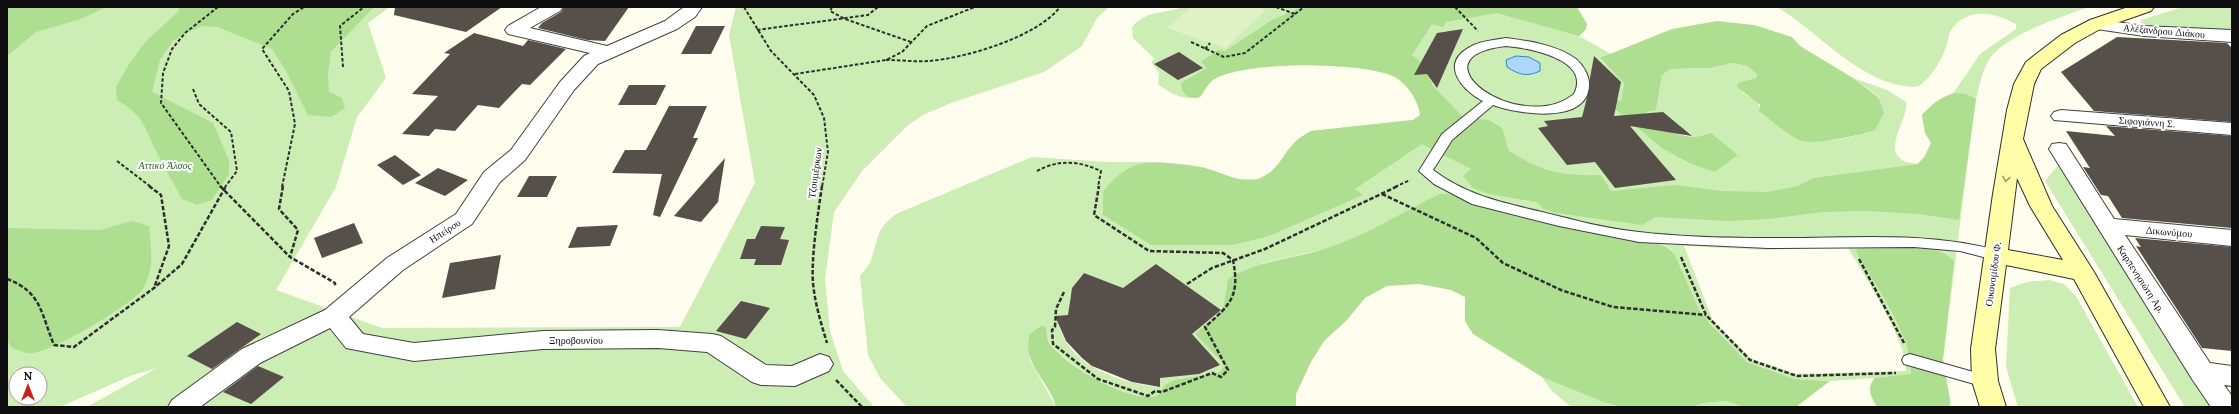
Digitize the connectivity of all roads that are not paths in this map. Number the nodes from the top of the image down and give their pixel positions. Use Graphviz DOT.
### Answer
graph roads {
  1 [pos="554,7"];
  2 [pos="692,7"];
  3 [pos="2145,7"];
  4 [pos="2096,24"];
  5 [pos="2232,36"];
  6 [pos="609,52"];
  7 [pos="1491,101"];
  8 [pos="2062,116"];
  9 [pos="2232,129"];
  10 [pos="2013,140"];
  11 [pos="2059,149"];
  12 [pos="2106,226"];
  13 [pos="2232,238"];
  14 [pos="1995,255"];
  15 [pos="2082,272"];
  16 [pos="334,316"];
  17 [pos="1910,360"];
  18 [pos="820,364"];
  19 [pos="2201,372"];
  20 [pos="2232,376"];
  21 [pos="1985,381"];
  22 [pos="181,407"];
  23 [pos="1993,407"];
  24 [pos="2157,407"];
  25 [pos="2225,407"];
  1 -- 6 [label="street"];
  2 -- 6 [label="street, Ηπείρου"];
  3 -- 4 [label="street, Οικονομίδου Φ."];
  4 -- 5 [label="street, Αλέξανδρου Διάκου"];
  4 -- 10 [label="street, Οικονομίδου Φ."];
  6 -- 16 [label="street, Ηπείρου"];
  7 -- 7 [label="lane"];
  7 -- 14 [label="lane"];
  8 -- 9 [label="street, Σιφογιάννη Σ."];
  10 -- 14 [label="street, Οικονομίδου Φ., one-way"];
  10 -- 15 [label="street"];
  11 -- 12 [label="street, Καρπενησιώτη Αρ."];
  12 -- 13 [label="street, Δικωνύμου"];
  12 -- 19 [label="street, Καρπενησιώτη Αρ."];
  14 -- 15 [label="street"];
  14 -- 21 [label="street, Οικονομίδου Φ."];
  15 -- 24 [label="street"];
  16 -- 18 [label="street, Ξηροβουνίου"];
  16 -- 22 [label="street, Ηπείρου"];
  17 -- 21 [label="lane"];
  19 -- 20 [label="street"];
  19 -- 25 [label="street, Καρπενησιώτη Αρ."];
  21 -- 23 [label="street, Οικονομίδου Φ."];
}
